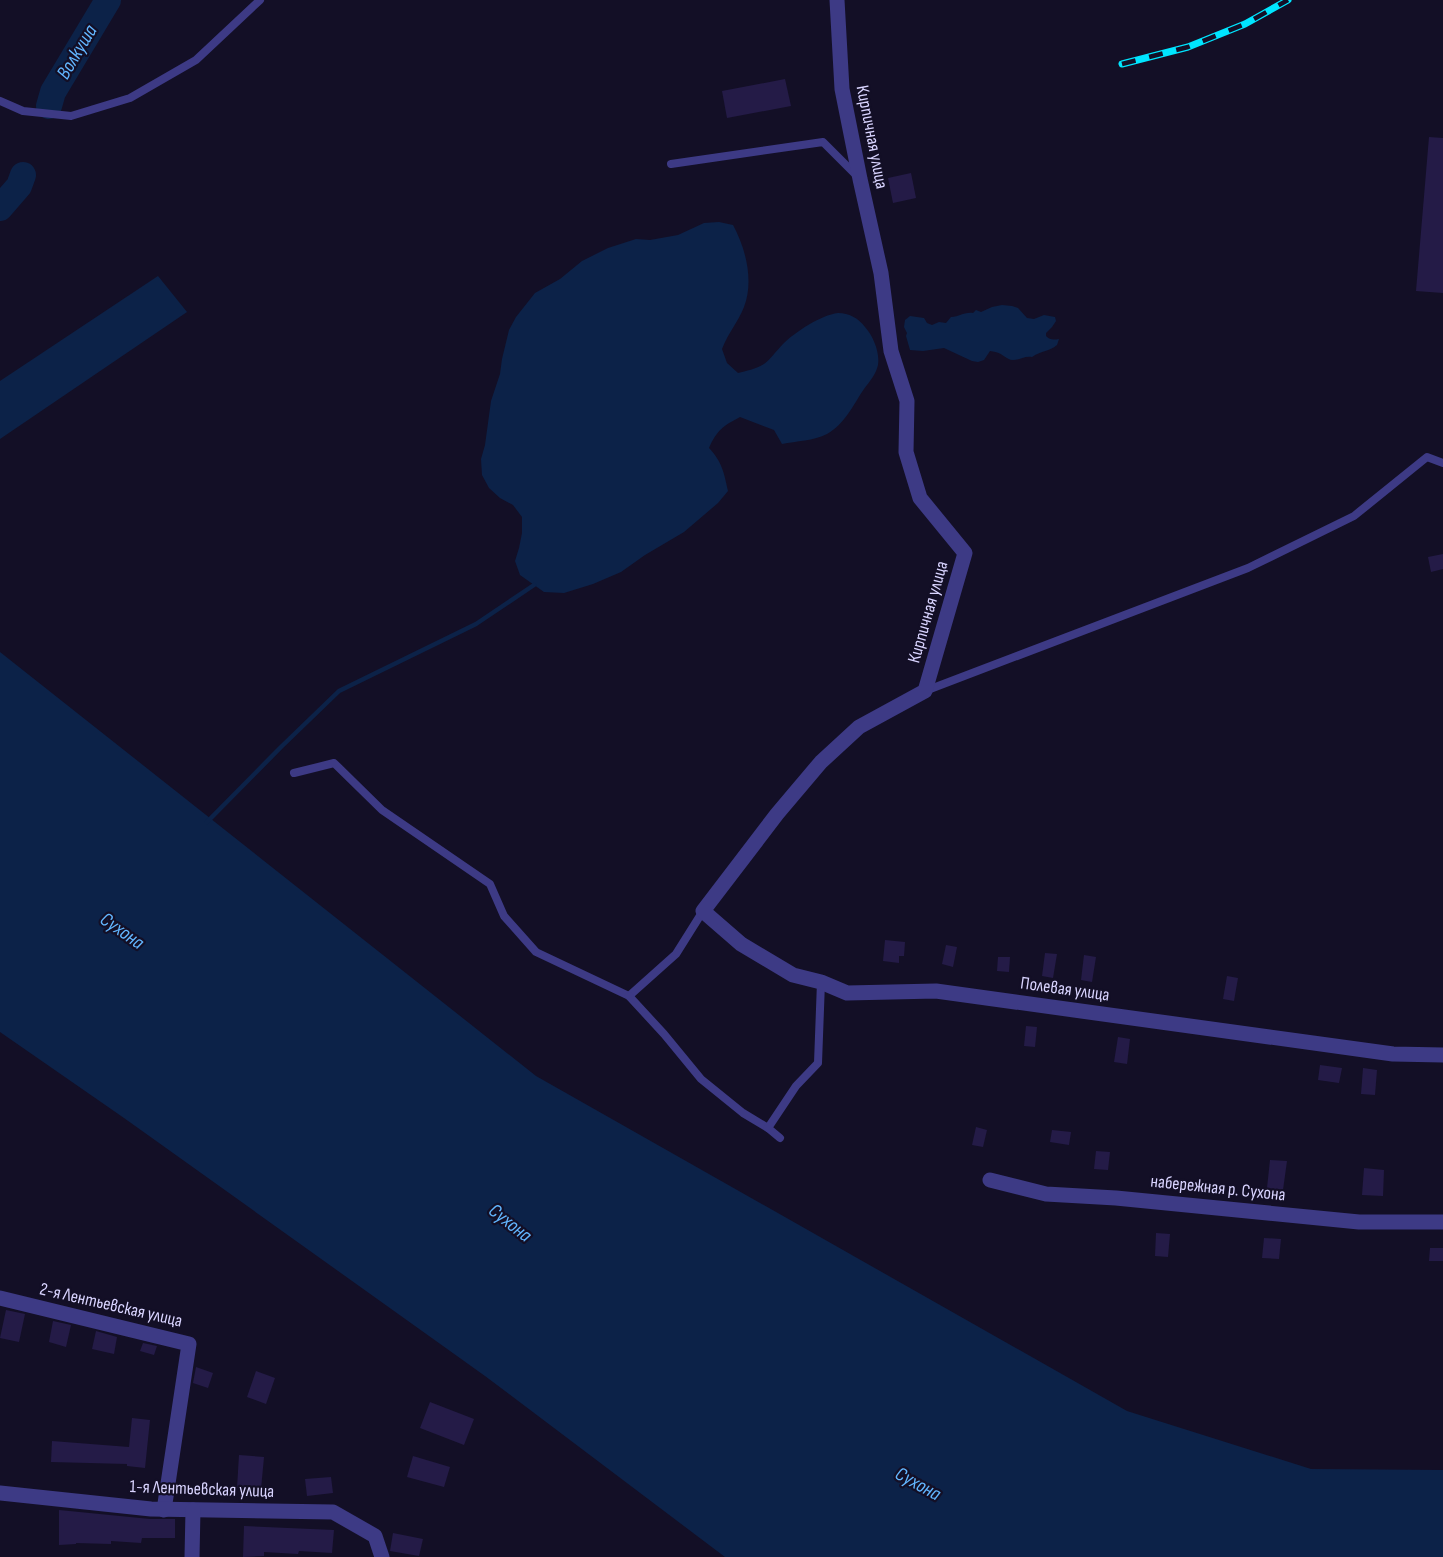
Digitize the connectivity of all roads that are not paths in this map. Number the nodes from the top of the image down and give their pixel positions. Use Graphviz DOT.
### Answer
graph roads {
  1 [pos="260,0"];
  2 [pos="837,0"];
  3 [pos="0,101"];
  4 [pos="671,164"];
  5 [pos="860,178"];
  6 [pos="1443,463"];
  7 [pos="926,691"];
  8 [pos="294,772"];
  9 [pos="703,911"];
  10 [pos="821,982"];
  11 [pos="629,996"];
  12 [pos="1443,1055"];
  13 [pos="768,1128"];
  14 [pos="780,1138"];
  15 [pos="990,1180"];
  16 [pos="1443,1222"];
  17 [pos="0,1298"];
  18 [pos="0,1493"];
  19 [pos="165,1509"];
  20 [pos="193,1510"];
  21 [pos="192,1557"];
  22 [pos="382,1557"];
  1 -- 3 [label="lane"];
  2 -- 5 [label="street, Кирпичная улица"];
  4 -- 5 [label="lane"];
  5 -- 7 [label="street, Кирпичная улица"];
  6 -- 7 [label="lane"];
  7 -- 9 [label="street, Кирпичная улица"];
  8 -- 11 [label="lane"];
  9 -- 10 [label="street, Полевая улица"];
  9 -- 11 [label="lane"];
  10 -- 12 [label="street, Полевая улица"];
  10 -- 13 [label="lane"];
  11 -- 13 [label="lane"];
  13 -- 14 [label="lane"];
  15 -- 16 [label="street, набережная р. Сухона"];
  17 -- 19 [label="street, 2-я Лентьевская улица"];
  18 -- 19 [label="street, 1-я Лентьевская улица"];
  19 -- 20 [label="street, 1-я Лентьевская улица"];
  20 -- 21 [label="street"];
  20 -- 22 [label="street, 1-я Лентьевская улица"];
}
